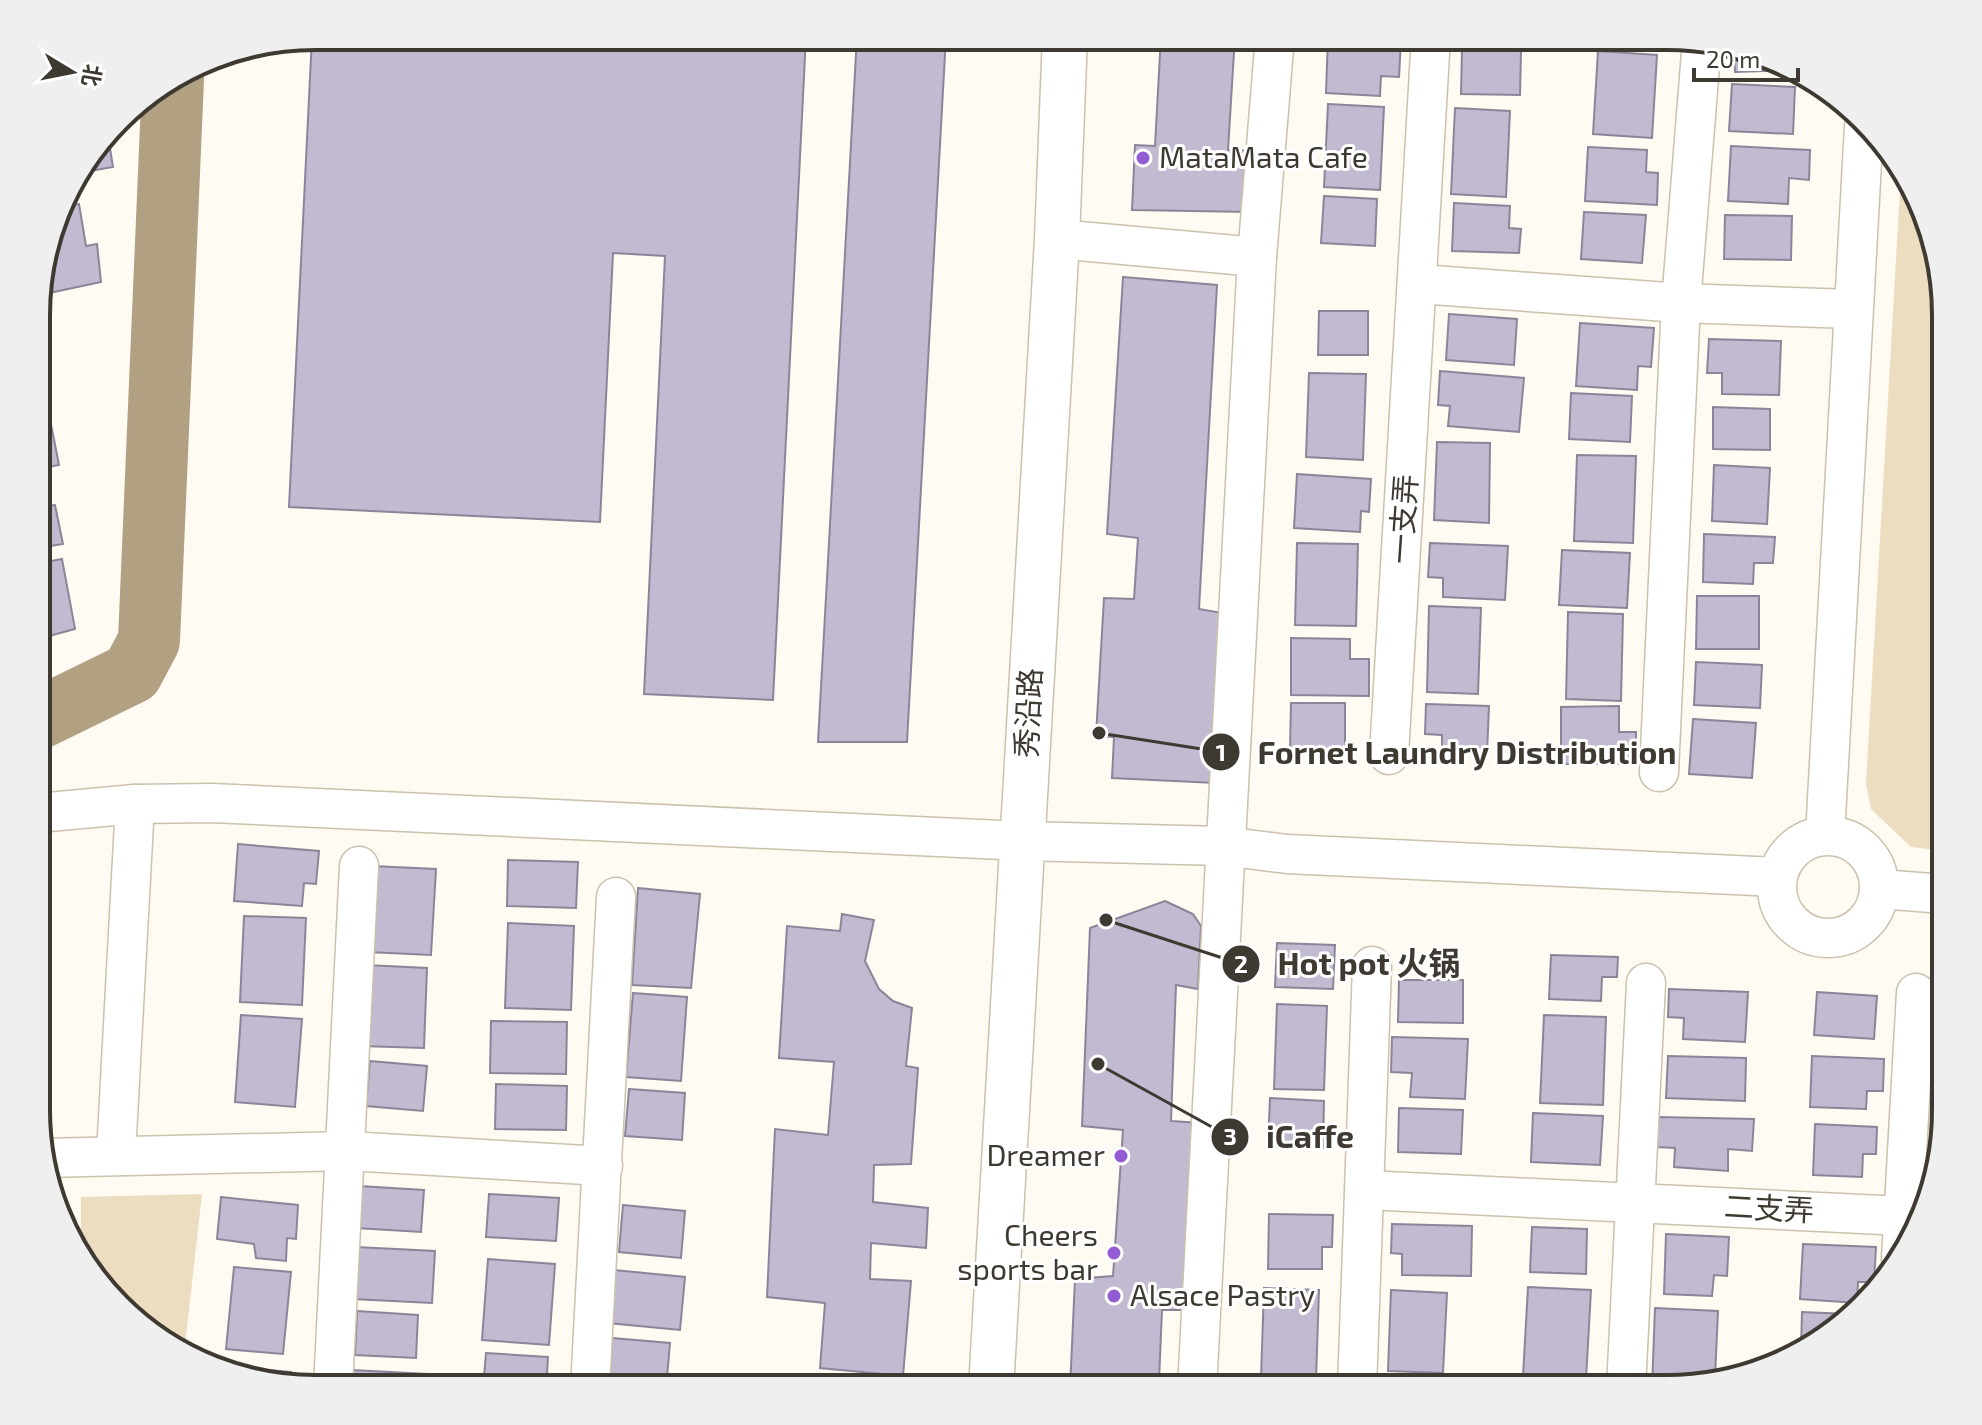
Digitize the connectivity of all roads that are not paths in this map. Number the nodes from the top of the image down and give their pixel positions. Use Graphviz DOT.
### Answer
graph roads {
  1 [pos="1064,51"];
  2 [pos="1274,51"];
  3 [pos="1430,51"];
  4 [pos="1701,53"];
  5 [pos="1863,138"];
  6 [pos="1057,239"];
  7 [pos="1257,257"];
  8 [pos="1419,284"];
  9 [pos="1681,303"];
  10 [pos="1852,309"];
  11 [pos="1389,755"];
  12 [pos="1659,772"];
  13 [pos="135,804"];
  14 [pos="51,812"];
  15 [pos="1825,836"];
  16 [pos="1022,841"];
  17 [pos="1223,846"];
  18 [pos="359,866"];
  19 [pos="1777,877"];
  20 [pos="1879,889"];
  21 [pos="1931,893"];
  22 [pos="616,897"];
  23 [pos="1372,966"];
  24 [pos="1646,983"];
  25 [pos="1916,993"];
  26 [pos="348,1151"];
  27 [pos="116,1154"];
  28 [pos="54,1157"];
  29 [pos="603,1166"];
  30 [pos="1366,1190"];
  31 [pos="1634,1201"];
  32 [pos="1914,1205"];
  33 [pos="1910,1216"];
  34 [pos="334,1374"];
  35 [pos="591,1374"];
  36 [pos="992,1375"];
  37 [pos="1198,1375"];
  38 [pos="1358,1375"];
  39 [pos="1627,1375"];
  1 -- 6 [label="main road, 秀沿路"];
  2 -- 7 [label="street"];
  3 -- 8 [label="street, 一支弄"];
  4 -- 9 [label="street"];
  5 -- 10 [label="street"];
  6 -- 7 [label="street"];
  6 -- 16 [label="main road, 秀沿路"];
  7 -- 17 [label="street"];
  8 -- 9 [label="street"];
  8 -- 11 [label="street, 一支弄"];
  9 -- 10 [label="street"];
  9 -- 12 [label="street"];
  10 -- 15 [label="street"];
  13 -- 14 [label="street"];
  13 -- 16 [label="street"];
  13 -- 27 [label="street"];
  15 -- 19 [label="street"];
  15 -- 20 [label="street"];
  16 -- 17 [label="street"];
  16 -- 36 [label="main road, 秀沿路"];
  17 -- 19 [label="street"];
  17 -- 37 [label="street"];
  18 -- 26 [label="street"];
  19 -- 20 [label="street"];
  20 -- 21 [label="street"];
  22 -- 29 [label="street"];
  23 -- 30 [label="street"];
  24 -- 31 [label="street"];
  25 -- 32 [label="street"];
  26 -- 27 [label="street"];
  26 -- 29 [label="street"];
  26 -- 34 [label="street"];
  27 -- 28 [label="street"];
  29 -- 35 [label="street"];
  30 -- 31 [label="street, 二支弄"];
  30 -- 38 [label="street"];
  31 -- 33 [label="street, 二支弄"];
  31 -- 39 [label="street"];
}
